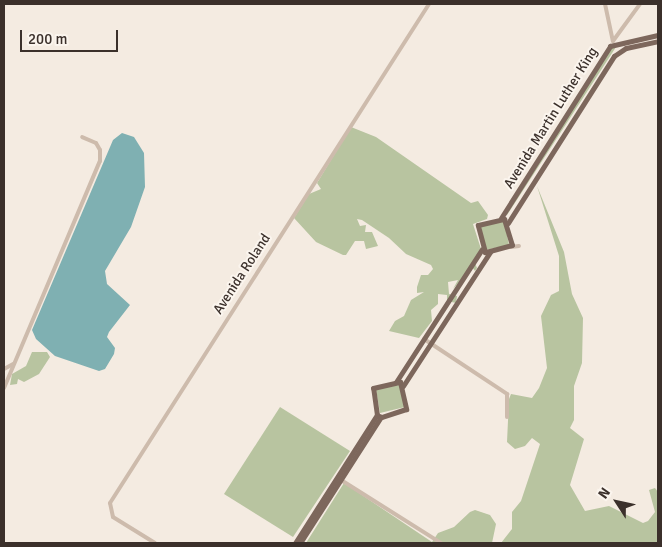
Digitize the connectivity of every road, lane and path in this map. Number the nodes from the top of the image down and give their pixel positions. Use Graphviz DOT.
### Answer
graph roads {
  1 [pos="429,4"];
  2 [pos="605,4"];
  3 [pos="640,4"];
  4 [pos="658,35"];
  5 [pos="654,40"];
  6 [pos="615,42"];
  7 [pos="618,52"];
  8 [pos="82,137"];
  9 [pos="501,218"];
  10 [pos="508,223"];
  11 [pos="519,246"];
  12 [pos="510,247"];
  13 [pos="482,249"];
  14 [pos="490,252"];
  15 [pos="454,293"];
  16 [pos="460,297"];
  17 [pos="424,338"];
  18 [pos="431,343"];
  19 [pos="13,363"];
  20 [pos="4,369"];
  21 [pos="396,382"];
  22 [pos="403,386"];
  23 [pos="4,388"];
  24 [pos="379,416"];
  25 [pos="507,417"];
  26 [pos="341,480"];
  27 [pos="155,543"];
  28 [pos="295,543"];
  29 [pos="300,543"];
  30 [pos="441,543"];
  1 -- 27 [label="street, Avenida Roland"];
  2 -- 6 [label="street"];
  3 -- 6 [label="street"];
  4 -- 5 [label="main road, Avenida Martin Luther King"];
  5 -- 6 [label="main road, Avenida Martin Luther King"];
  5 -- 7 [label="main road, Avenida Martin Luther King"];
  6 -- 7 [label="main road"];
  6 -- 9 [label="main road, Avenida Martin Luther King"];
  7 -- 10 [label="main road, Avenida Martin Luther King"];
  8 -- 19 [label="street"];
  9 -- 10 [label="main road"];
  9 -- 13 [label="main road"];
  10 -- 12 [label="main road"];
  11 -- 12 [label="street"];
  12 -- 14 [label="main road"];
  13 -- 14 [label="main road"];
  13 -- 15 [label="main road"];
  14 -- 16 [label="main road"];
  15 -- 16 [label="main road"];
  15 -- 17 [label="main road"];
  16 -- 18 [label="main road"];
  17 -- 18 [label="street"];
  17 -- 21 [label="main road"];
  18 -- 22 [label="main road"];
  18 -- 25 [label="street"];
  19 -- 20 [label="street"];
  19 -- 23 [label="street"];
  21 -- 22 [label="main road"];
  21 -- 24 [label="main road"];
  22 -- 24 [label="main road"];
  24 -- 26 [label="main road"];
  24 -- 28 [label="main road"];
  26 -- 29 [label="main road"];
  26 -- 30 [label="street"];
}
